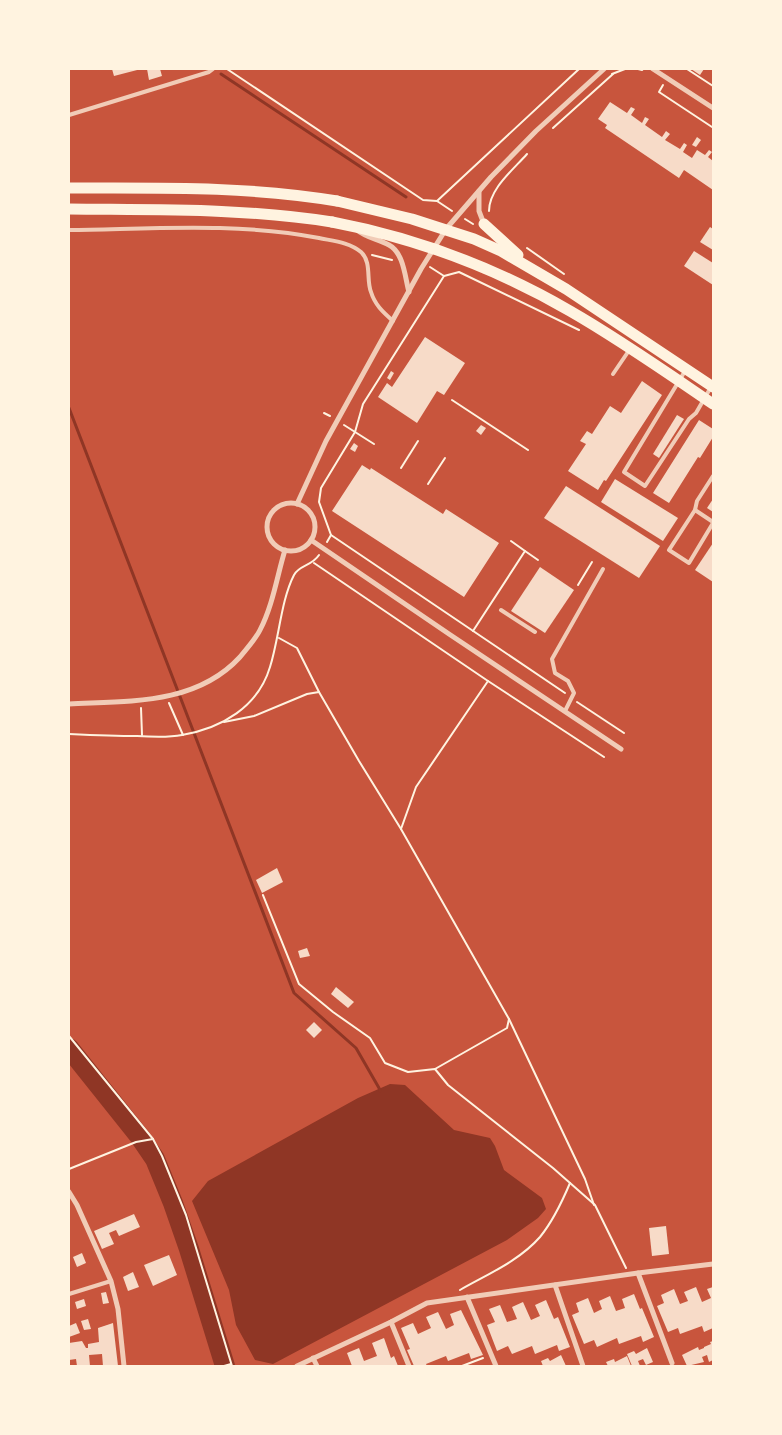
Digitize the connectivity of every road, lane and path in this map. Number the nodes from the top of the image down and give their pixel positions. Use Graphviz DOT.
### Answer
graph roads {
  1 [pos="213,69"];
  2 [pos="227,69"];
  3 [pos="579,69"];
  4 [pos="606,69"];
  5 [pos="625,69"];
  6 [pos="638,69"];
  7 [pos="643,69"];
  8 [pos="653,69"];
  9 [pos="687,69"];
  10 [pos="613,74"];
  11 [pos="664,84"];
  12 [pos="713,86"];
  13 [pos="713,108"];
  14 [pos="69,115"];
  15 [pos="712,127"];
  16 [pos="549,132"];
  17 [pos="528,152"];
  18 [pos="69,188"];
  19 [pos="479,190"];
  20 [pos="437,201"];
  21 [pos="69,209"];
  22 [pos="458,214"];
  23 [pos="484,222"];
  24 [pos="352,226"];
  25 [pos="446,229"];
  26 [pos="69,230"];
  27 [pos="434,249"];
  28 [pos="532,268"];
  29 [pos="409,292"];
  30 [pos="394,321"];
  31 [pos="583,332"];
  32 [pos="638,336"];
  33 [pos="630,348"];
  34 [pos="686,369"];
  35 [pos="614,374"];
  36 [pos="679,381"];
  37 [pos="712,386"];
  38 [pos="452,400"];
  39 [pos="709,401"];
  40 [pos="324,413"];
  41 [pos="338,420"];
  42 [pos="355,432"];
  43 [pos="418,441"];
  44 [pos="374,444"];
  45 [pos="528,450"];
  46 [pos="445,458"];
  47 [pos="400,468"];
  48 [pos="713,476"];
  49 [pos="428,484"];
  50 [pos="297,504"];
  51 [pos="695,510"];
  52 [pos="713,522"];
  53 [pos="331,535"];
  54 [pos="311,540"];
  55 [pos="510,541"];
  56 [pos="324,548"];
  57 [pos="285,550"];
  58 [pos="525,551"];
  59 [pos="538,560"];
  60 [pos="314,562"];
  61 [pos="592,562"];
  62 [pos="603,569"];
  63 [pos="578,585"];
  64 [pos="501,610"];
  65 [pos="472,631"];
  66 [pos="535,632"];
  67 [pos="278,638"];
  68 [pos="488,681"];
  69 [pos="319,692"];
  70 [pos="166,697"];
  71 [pos="572,698"];
  72 [pos="141,700"];
  73 [pos="69,704"];
  74 [pos="565,711"];
  75 [pos="220,723"];
  76 [pos="624,733"];
  77 [pos="69,734"];
  78 [pos="183,735"];
  79 [pos="142,736"];
  80 [pos="621,748"];
  81 [pos="604,757"];
  82 [pos="401,829"];
  83 [pos="263,895"];
  84 [pos="509,1019"];
  85 [pos="69,1036"];
  86 [pos="435,1069"];
  87 [pos="152,1140"];
  88 [pos="69,1169"];
  89 [pos="570,1184"];
  90 [pos="69,1192"];
  91 [pos="594,1205"];
  92 [pos="713,1264"];
  93 [pos="638,1273"];
  94 [pos="629,1274"];
  95 [pos="111,1281"];
  96 [pos="554,1285"];
  97 [pos="456,1292"];
  98 [pos="69,1294"];
  99 [pos="467,1297"];
  100 [pos="391,1322"];
  101 [pos="491,1355"];
  102 [pos="314,1358"];
  103 [pos="672,1363"];
  104 [pos="232,1365"];
  105 [pos="124,1366"];
  106 [pos="224,1366"];
  107 [pos="297,1366"];
  108 [pos="317,1366"];
  109 [pos="409,1366"];
  110 [pos="462,1366"];
  111 [pos="496,1366"];
  112 [pos="583,1366"];
  1 -- 14 [label="lane"];
  2 -- 20 [label="path"];
  3 -- 20 [label="path"];
  4 -- 10 [label="path"];
  4 -- 19 [label="street"];
  5 -- 10 [label="path"];
  6 -- 7 [label="path"];
  8 -- 13 [label="street"];
  9 -- 12 [label="path"];
  10 -- 16 [label="path"];
  11 -- 15 [label="path"];
  17 -- 23 [label="path"];
  18 -- 25 [label="main road"];
  19 -- 22 [label="street"];
  19 -- 23 [label="street"];
  20 -- 22 [label="path"];
  21 -- 24 [label="main road"];
  22 -- 23 [label="path"];
  22 -- 25 [label="street"];
  23 -- 28 [label="main road"];
  24 -- 27 [label="main road"];
  24 -- 29 [label="street"];
  25 -- 27 [label="street"];
  25 -- 28 [label="main road"];
  26 -- 30 [label="lane"];
  27 -- 29 [label="street"];
  27 -- 33 [label="main road"];
  28 -- 32 [label="main road"];
  29 -- 30 [label="street"];
  30 -- 41 [label="street"];
  31 -- 42 [label="path"];
  32 -- 33 [label="main road"];
  32 -- 34 [label="main road"];
  33 -- 35 [label="lane"];
  33 -- 36 [label="main road"];
  34 -- 36 [label="lane"];
  34 -- 37 [label="main road"];
  36 -- 39 [label="main road"];
  36 -- 39 [label="lane"];
  37 -- 39 [label="lane"];
  38 -- 45 [label="path"];
  40 -- 41 [label="path"];
  41 -- 42 [label="path"];
  41 -- 50 [label="street"];
  42 -- 44 [label="path"];
  42 -- 53 [label="path"];
  43 -- 47 [label="path"];
  46 -- 49 [label="path"];
  48 -- 51 [label="lane"];
  50 -- 54 [label="street"];
  50 -- 57 [label="street"];
  51 -- 52 [label="lane"];
  51 -- 52 [label="lane"];
  53 -- 56 [label="path"];
  53 -- 65 [label="path"];
  54 -- 56 [label="street"];
  54 -- 57 [label="street"];
  55 -- 58 [label="path"];
  56 -- 60 [label="path"];
  56 -- 74 [label="street"];
  57 -- 70 [label="street"];
  58 -- 59 [label="path"];
  58 -- 65 [label="path"];
  60 -- 67 [label="path"];
  60 -- 68 [label="path"];
  61 -- 63 [label="path"];
  62 -- 71 [label="lane"];
  64 -- 66 [label="lane"];
  65 -- 71 [label="path"];
  67 -- 69 [label="path"];
  67 -- 75 [label="path"];
  68 -- 81 [label="path"];
  68 -- 82 [label="path"];
  69 -- 75 [label="path"];
  69 -- 82 [label="path"];
  70 -- 72 [label="street"];
  70 -- 78 [label="path"];
  71 -- 74 [label="lane"];
  71 -- 76 [label="path"];
  72 -- 73 [label="street"];
  72 -- 79 [label="path"];
  74 -- 80 [label="street"];
  75 -- 78 [label="path"];
  77 -- 79 [label="path"];
  78 -- 79 [label="path"];
  82 -- 84 [label="path"];
  83 -- 86 [label="path"];
  84 -- 86 [label="path"];
  84 -- 91 [label="path"];
  85 -- 87 [label="path"];
  86 -- 89 [label="path"];
  87 -- 88 [label="path"];
  87 -- 104 [label="path"];
  89 -- 91 [label="path"];
  89 -- 97 [label="path"];
  90 -- 95 [label="street"];
  91 -- 94 [label="path"];
  92 -- 93 [label="street"];
  93 -- 94 [label="street"];
  93 -- 103 [label="street"];
  94 -- 96 [label="street"];
  95 -- 98 [label="lane"];
  95 -- 105 [label="street"];
  96 -- 99 [label="street"];
  96 -- 112 [label="street"];
  99 -- 100 [label="street"];
  99 -- 101 [label="street"];
  100 -- 102 [label="street"];
  100 -- 109 [label="street"];
  101 -- 110 [label="path"];
  101 -- 111 [label="street"];
  102 -- 107 [label="street"];
  102 -- 108 [label="street"];
  104 -- 106 [label="path"];
}
